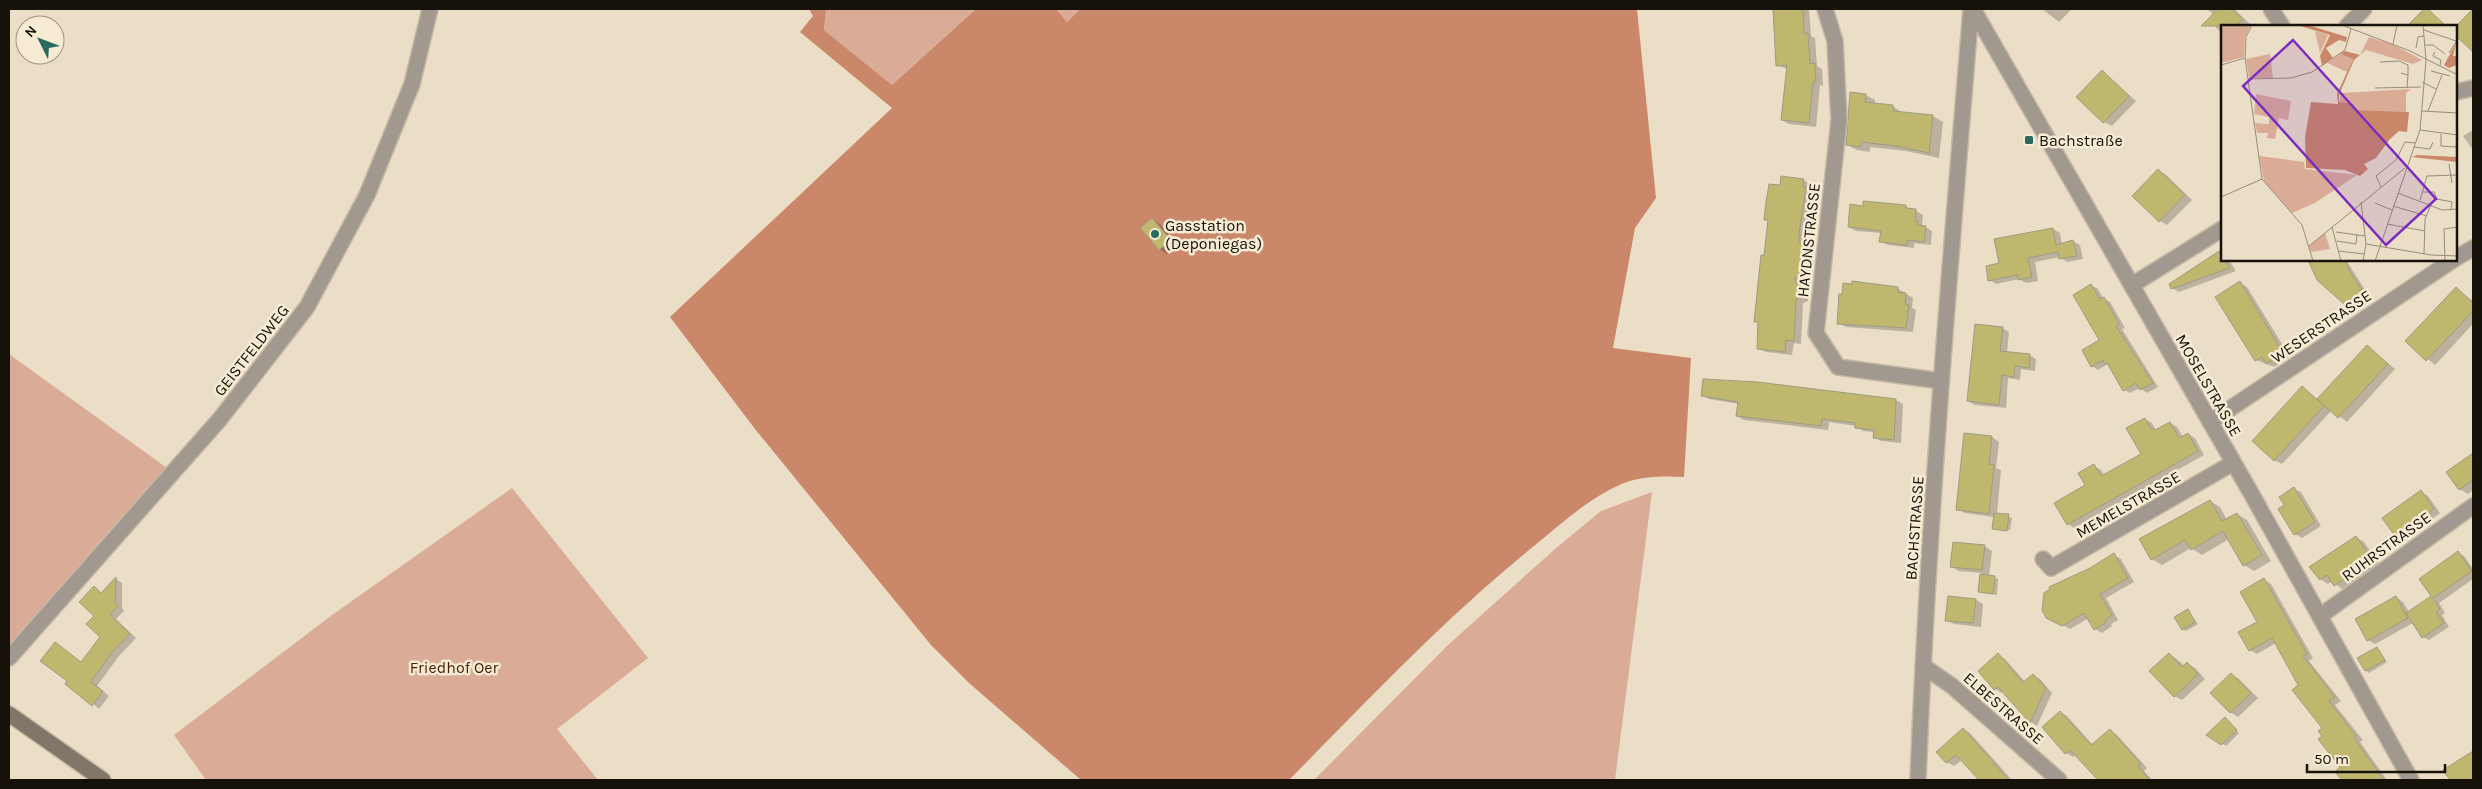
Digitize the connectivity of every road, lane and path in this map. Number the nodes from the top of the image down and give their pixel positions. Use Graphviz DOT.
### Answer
graph roads {
  1 [pos="430,9"];
  2 [pos="1825,9"];
  3 [pos="1972,9"];
  4 [pos="2271,9"];
  5 [pos="2364,9"];
  6 [pos="2281,25"];
  7 [pos="2348,25"];
  8 [pos="2473,88"];
  9 [pos="2457,92"];
  10 [pos="2221,230"];
  11 [pos="2473,248"];
  12 [pos="2457,257"];
  13 [pos="2451,261"];
  14 [pos="2132,285"];
  15 [pos="1941,381"];
  16 [pos="2210,422"];
  17 [pos="2233,463"];
  18 [pos="2473,506"];
  19 [pos="2043,558"];
  20 [pos="2320,616"];
  21 [pos="9,658"];
  22 [pos="1923,666"];
  23 [pos="9,714"];
  24 [pos="104,780"];
  25 [pos="1918,780"];
  26 [pos="2059,780"];
  27 [pos="2410,780"];
  1 -- 21 [label="street, GEISTFELDWEG"];
  2 -- 15 [label="street, HAYDNSTRASSE"];
  3 -- 14 [label="street, MOSELSTRASSE"];
  3 -- 15 [label="street, BACHSTRASSE"];
  4 -- 6 [label="street"];
  5 -- 7 [label="street"];
  8 -- 9 [label="street"];
  10 -- 14 [label="street"];
  11 -- 12 [label="street, WESERSTRASSE"];
  13 -- 16 [label="street, WESERSTRASSE"];
  14 -- 16 [label="street, MOSELSTRASSE"];
  15 -- 22 [label="street, BACHSTRASSE"];
  16 -- 17 [label="street, MOSELSTRASSE"];
  17 -- 19 [label="street, MEMELSTRASSE"];
  17 -- 20 [label="street, MOSELSTRASSE"];
  18 -- 20 [label="street, RUHRSTRASSE"];
  20 -- 27 [label="street, MOSELSTRASSE"];
  22 -- 25 [label="street, BACHSTRASSE"];
  22 -- 26 [label="street, ELBESTRASSE"];
  23 -- 24 [label="main road"];
}
